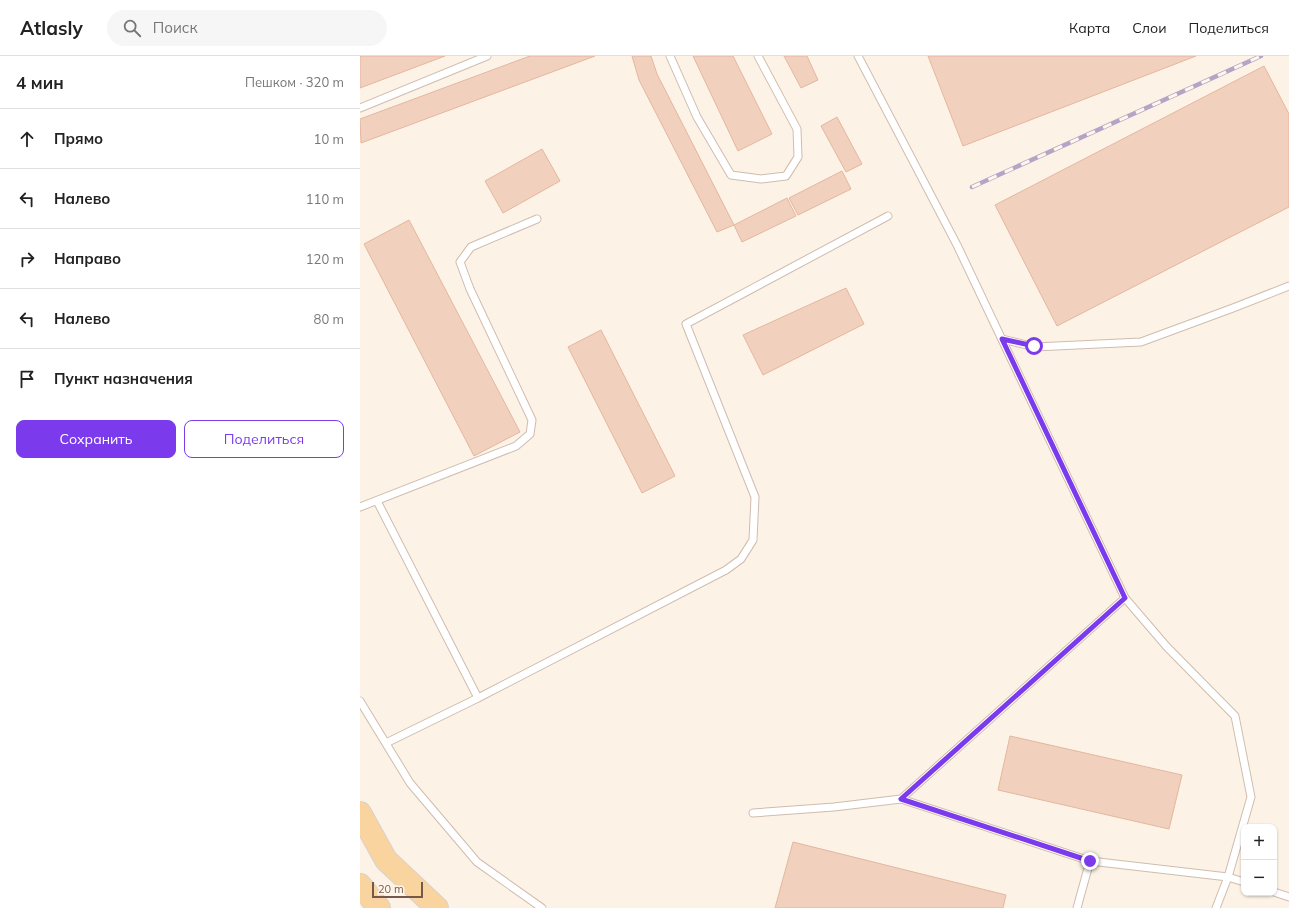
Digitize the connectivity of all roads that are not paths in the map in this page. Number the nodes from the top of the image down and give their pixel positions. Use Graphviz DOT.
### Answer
graph roads {
  1 [pos="487,56"];
  2 [pos="670,56"];
  3 [pos="758,56"];
  4 [pos="858,56"];
  5 [pos="360,108"];
  6 [pos="888,216"];
  7 [pos="537,219"];
  8 [pos="1289,286"];
  9 [pos="1002,339"];
  10 [pos="377,501"];
  11 [pos="360,507"];
  12 [pos="1125,598"];
  13 [pos="478,698"];
  14 [pos="360,701"];
  15 [pos="386,743"];
  16 [pos="901,799"];
  17 [pos="360,813"];
  18 [pos="753,813"];
  19 [pos="1090,861"];
  20 [pos="1228,877"];
  21 [pos="1241,881"];
  22 [pos="360,885"];
  23 [pos="1277,893"];
  24 [pos="1289,897"];
  25 [pos="379,908"];
  26 [pos="437,908"];
  27 [pos="542,908"];
  28 [pos="1076,908"];
  29 [pos="1216,908"];
  1 -- 5 [label="lane"];
  2 -- 3 [label="lane"];
  4 -- 9 [label="lane"];
  6 -- 13 [label="lane"];
  7 -- 10 [label="lane"];
  8 -- 9 [label="lane"];
  9 -- 12 [label="lane"];
  10 -- 11 [label="lane"];
  10 -- 13 [label="lane"];
  12 -- 16 [label="lane"];
  12 -- 20 [label="lane"];
  13 -- 15 [label="lane"];
  14 -- 15 [label="lane"];
  15 -- 27 [label="lane"];
  16 -- 18 [label="lane"];
  16 -- 19 [label="lane"];
  17 -- 26 [label="main road"];
  19 -- 20 [label="lane"];
  19 -- 28 [label="lane"];
  20 -- 21 [label="lane"];
  20 -- 29 [label="lane"];
  22 -- 25 [label="main road"];
  23 -- 24 [label="lane"];
}
